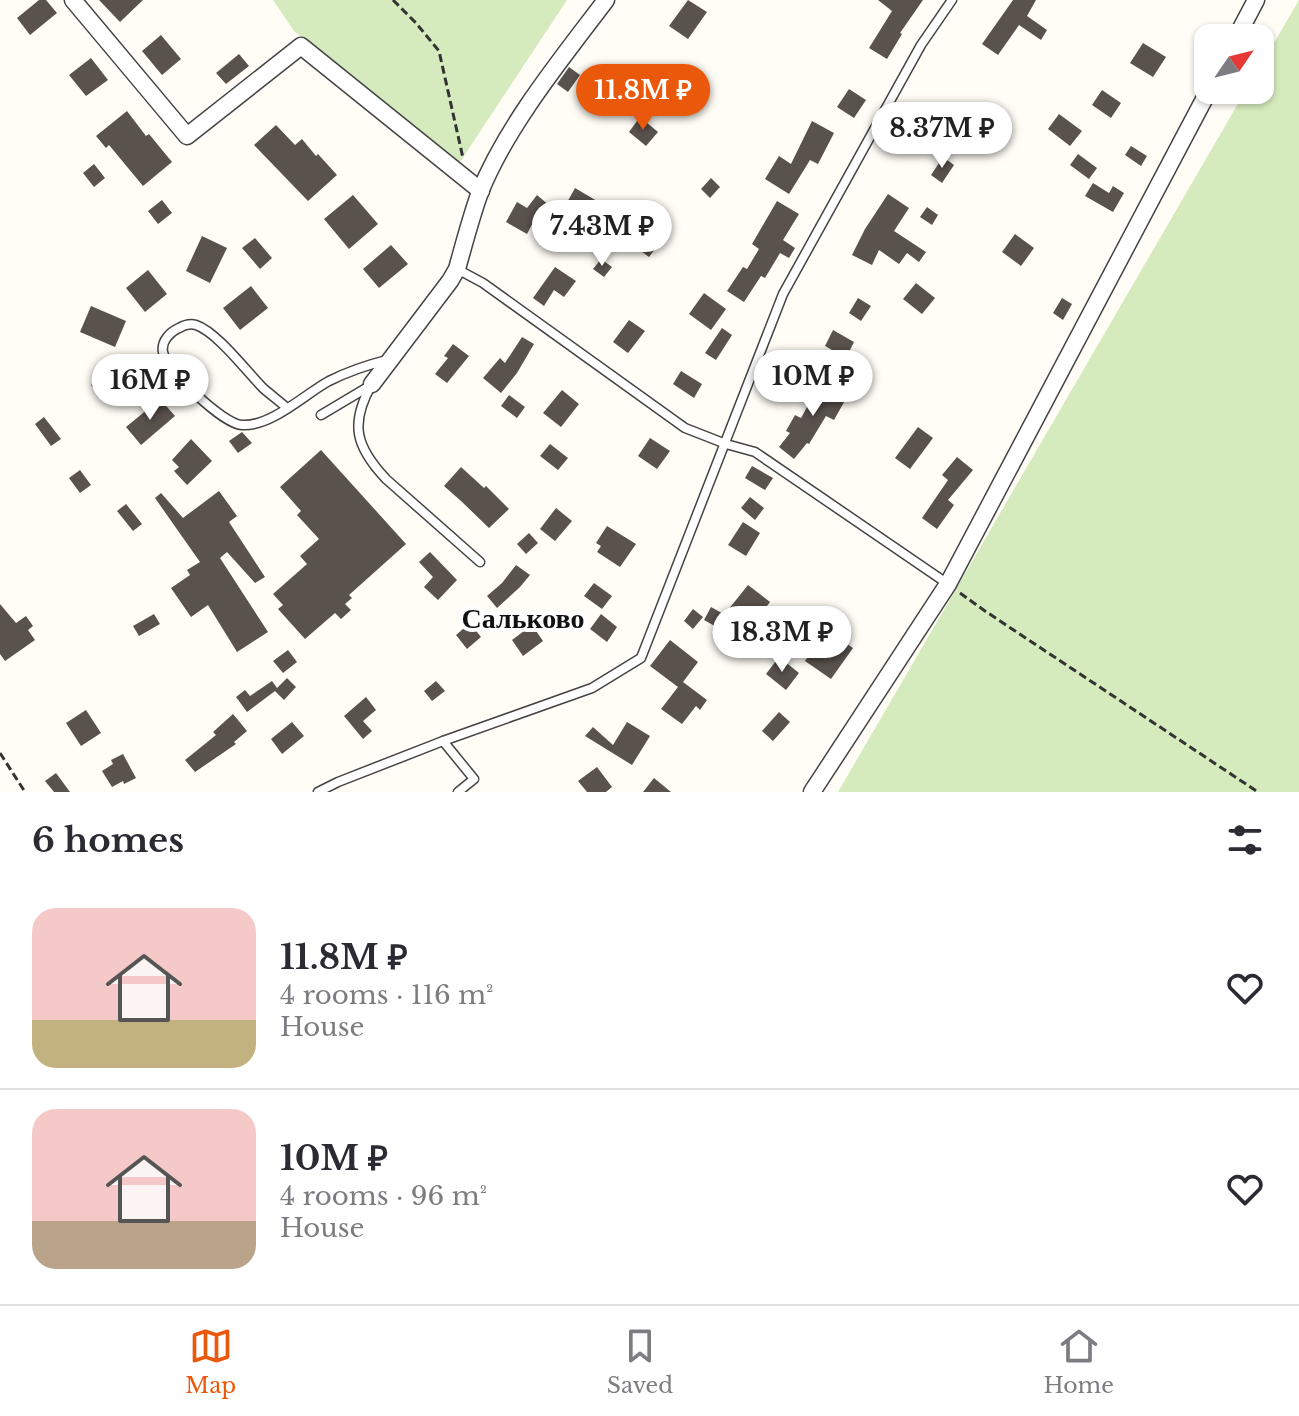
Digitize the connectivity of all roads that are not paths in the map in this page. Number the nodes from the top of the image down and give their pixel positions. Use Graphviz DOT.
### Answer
graph roads {
  1 [pos="73,0"];
  2 [pos="606,0"];
  3 [pos="952,0"];
  4 [pos="1256,0"];
  5 [pos="1243,24"];
  6 [pos="1202,104"];
  7 [pos="475,186"];
  8 [pos="457,269"];
  9 [pos="392,359"];
  10 [pos="372,384"];
  11 [pos="287,408"];
  12 [pos="321,415"];
  13 [pos="726,444"];
  14 [pos="480,562"];
  15 [pos="948,584"];
  16 [pos="443,741"];
  17 [pos="318,792"];
  18 [pos="458,792"];
  19 [pos="812,792"];
  1 -- 7 [label="street"];
  2 -- 7 [label="street"];
  3 -- 13 [label="lane"];
  4 -- 5 [label="street"];
  6 -- 15 [label="street"];
  7 -- 8 [label="street"];
  8 -- 9 [label="street"];
  8 -- 13 [label="lane"];
  9 -- 10 [label="street"];
  9 -- 11 [label="lane"];
  10 -- 12 [label="lane"];
  10 -- 14 [label="lane"];
  11 -- 11 [label="lane"];
  13 -- 15 [label="lane"];
  13 -- 16 [label="lane"];
  15 -- 19 [label="street"];
  16 -- 17 [label="lane"];
  16 -- 18 [label="lane"];
}
